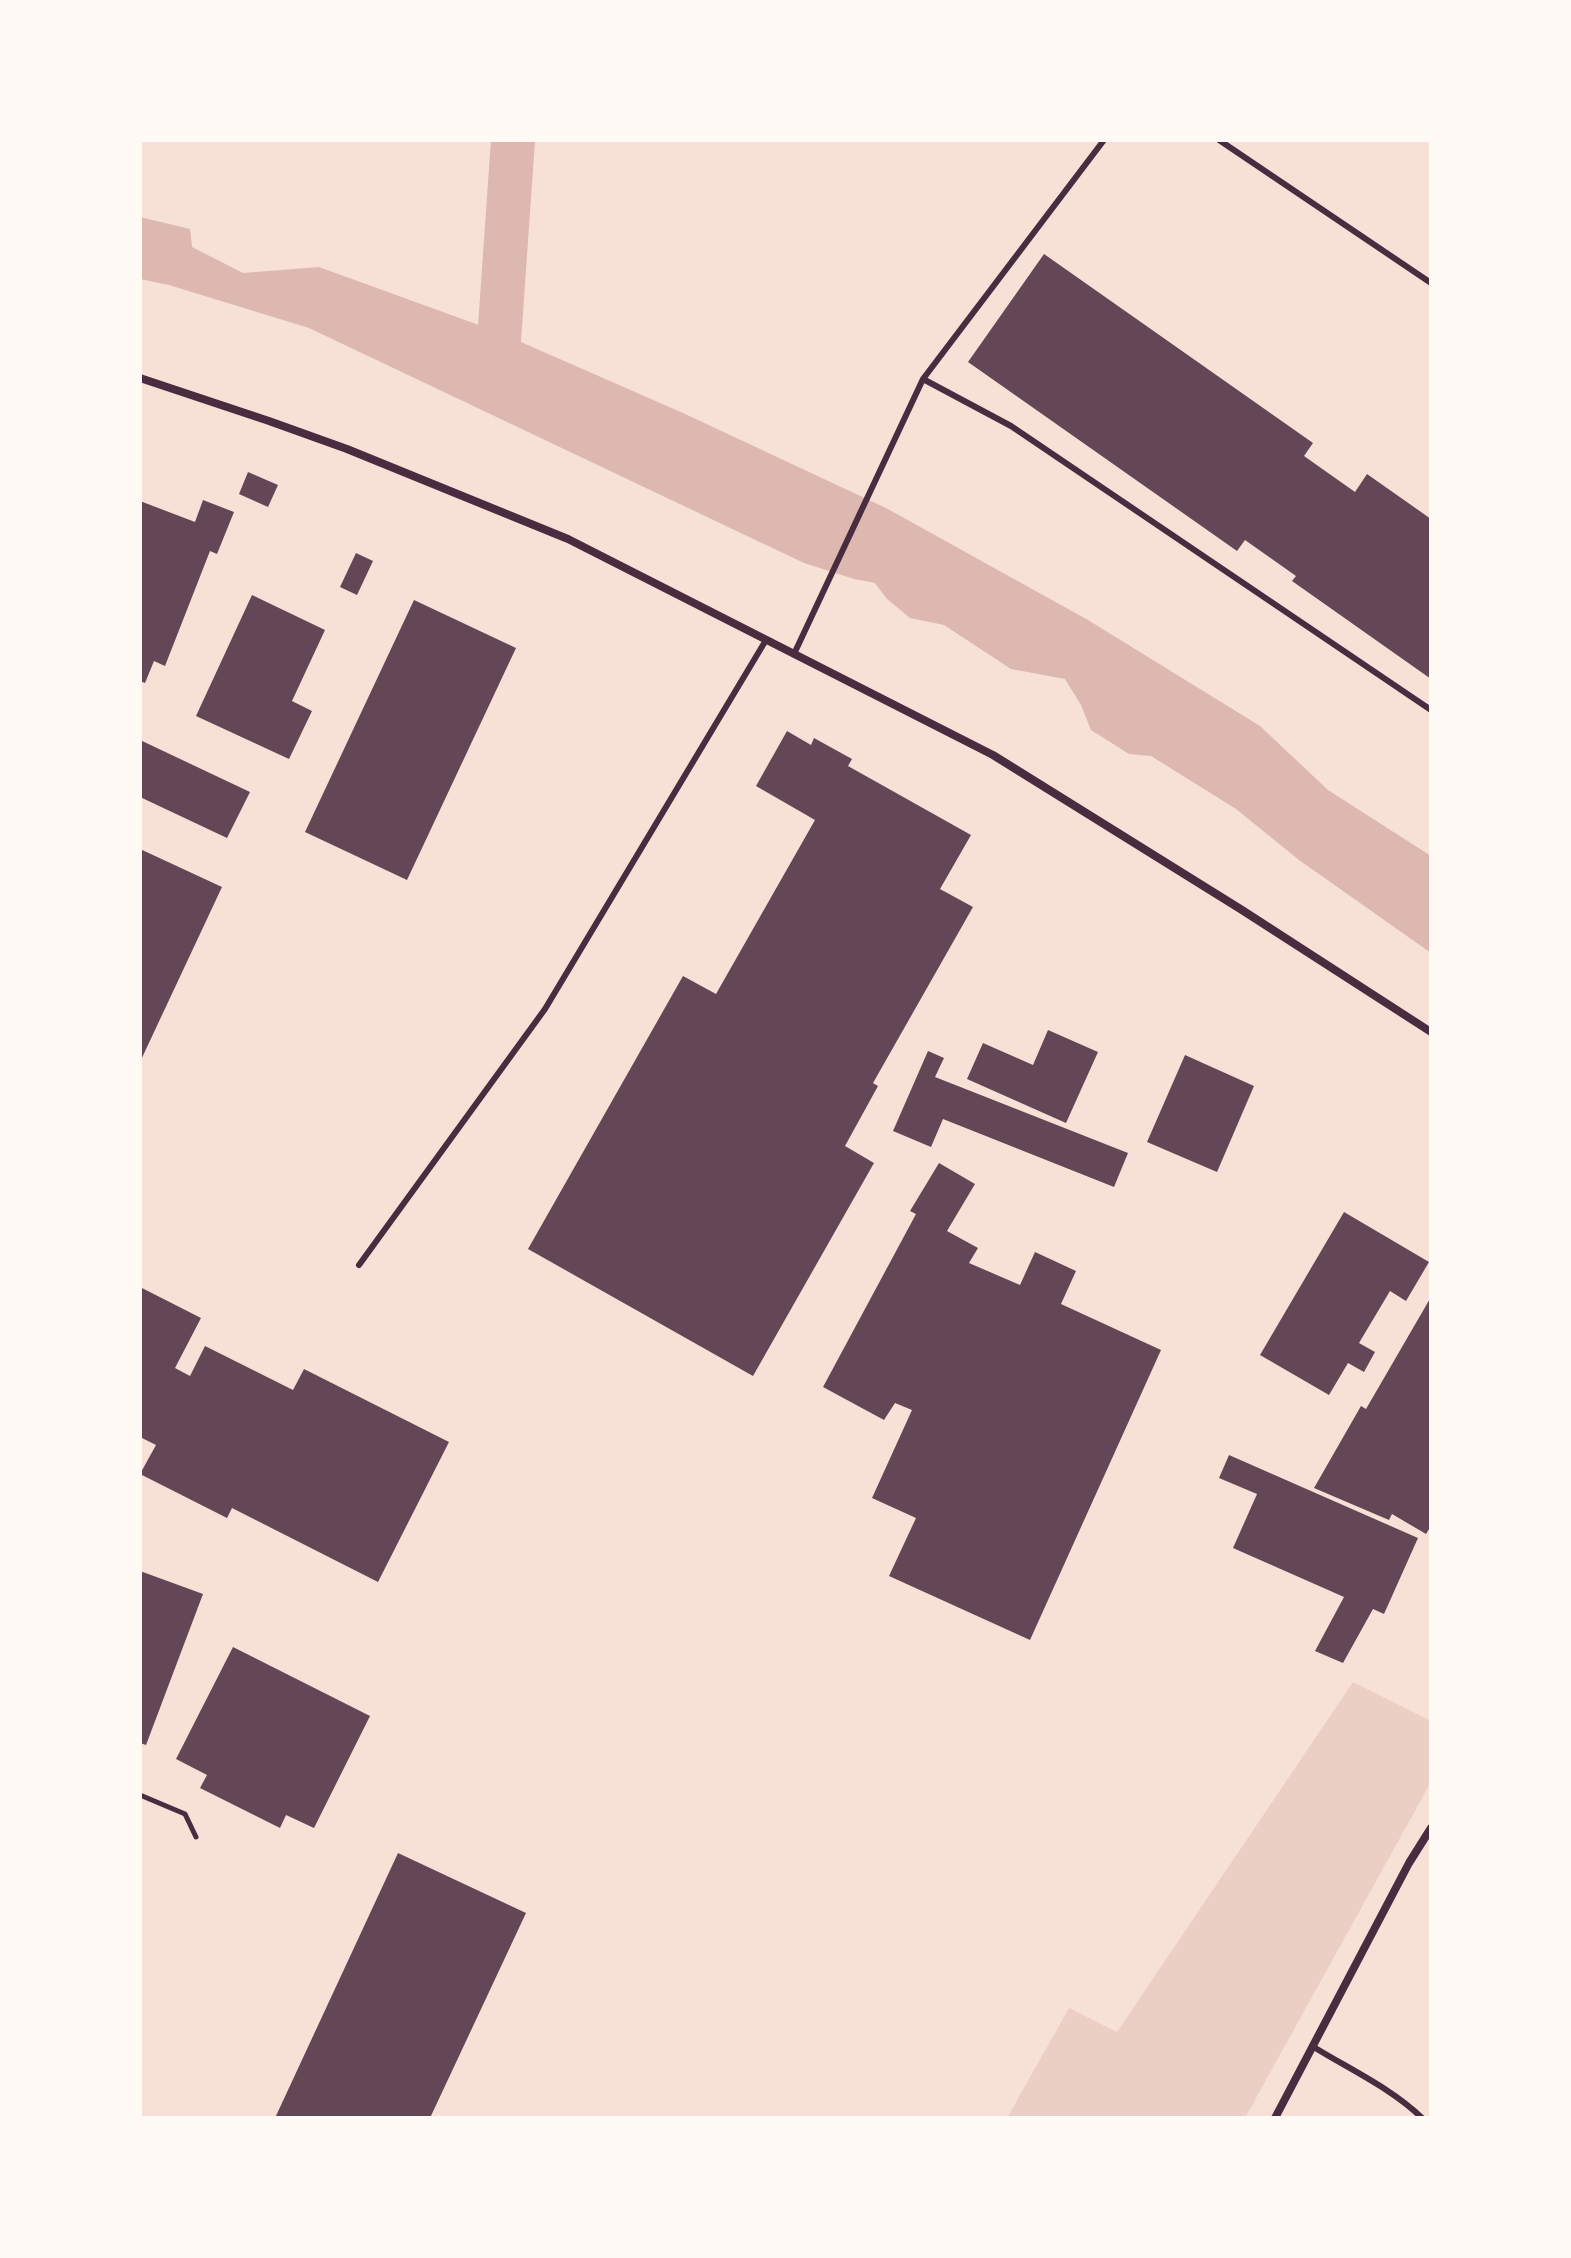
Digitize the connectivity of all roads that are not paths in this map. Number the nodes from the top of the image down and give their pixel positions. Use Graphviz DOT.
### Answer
graph roads {
  1 [pos="1104,140"];
  2 [pos="1219,140"];
  3 [pos="1431,283"];
  4 [pos="140,378"];
  5 [pos="923,379"];
  6 [pos="766,640"];
  7 [pos="794,654"];
  8 [pos="1431,710"];
  9 [pos="1431,1032"];
  10 [pos="359,1265"];
  11 [pos="1431,1828"];
  12 [pos="1312,2046"];
  13 [pos="1275,2118"];
  14 [pos="1422,2118"];
  1 -- 5 [label="lane"];
  2 -- 3 [label="lane"];
  4 -- 6 [label="street"];
  5 -- 7 [label="lane"];
  5 -- 8 [label="lane"];
  6 -- 7 [label="street"];
  6 -- 10 [label="lane"];
  7 -- 9 [label="street"];
  11 -- 12 [label="street"];
  12 -- 13 [label="street"];
  12 -- 14 [label="lane"];
}
